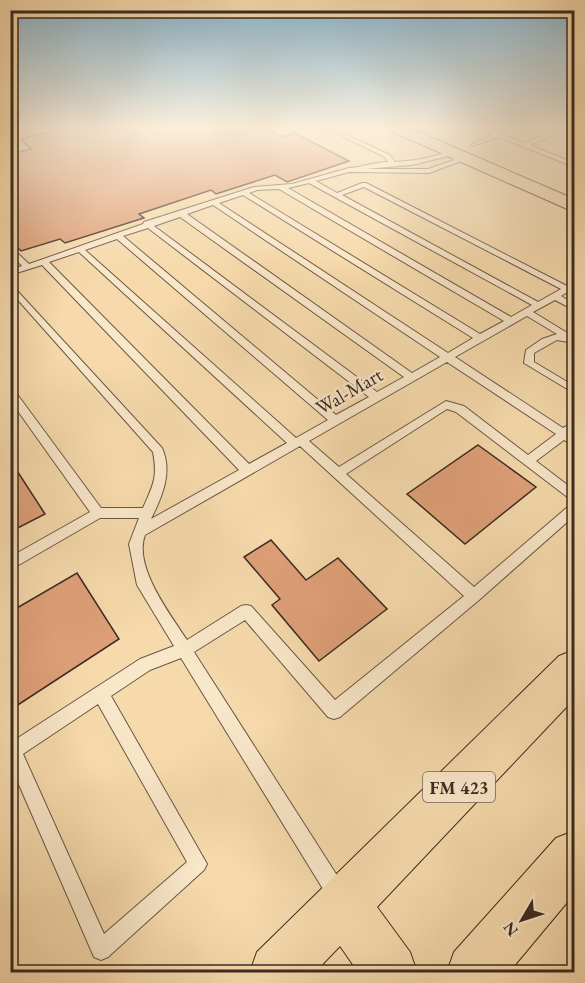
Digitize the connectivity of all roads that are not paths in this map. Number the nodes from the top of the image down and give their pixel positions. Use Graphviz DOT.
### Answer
graph roads {
  1 [pos="330,175"];
  2 [pos="504,175"];
  3 [pos="547,175"];
  4 [pos="310,181"];
  5 [pos="564,182"];
  6 [pos="280,187"];
  7 [pos="243,192"];
  8 [pos="337,195"];
  9 [pos="213,202"];
  10 [pos="574,206"];
  11 [pos="180,213"];
  12 [pos="147,224"];
  13 [pos="117,235"];
  14 [pos="10,248"];
  15 [pos="80,249"];
  16 [pos="43,261"];
  17 [pos="28,267"];
  18 [pos="10,273"];
  19 [pos="10,285"];
  20 [pos="571,287"];
  21 [pos="555,296"];
  22 [pos="538,305"];
  23 [pos="574,307"];
  24 [pos="527,312"];
  25 [pos="511,321"];
  26 [pos="480,338"];
  27 [pos="571,338"];
  28 [pos="447,356"];
  29 [pos="411,377"];
  30 [pos="574,390"];
  31 [pos="10,392"];
  32 [pos="376,397"];
  33 [pos="335,420"];
  34 [pos="574,426"];
  35 [pos="570,438"];
  36 [pos="298,442"];
  37 [pos="528,461"];
  38 [pos="247,470"];
  39 [pos="338,473"];
  40 [pos="574,496"];
  41 [pos="574,509"];
  42 [pos="98,513"];
  43 [pos="148,513"];
  44 [pos="142,530"];
  45 [pos="10,564"];
  46 [pos="474,596"];
  47 [pos="184,650"];
  48 [pos="574,670"];
  49 [pos="101,694"];
  50 [pos="12,753"];
  51 [pos="574,856"];
  52 [pos="344,905"];
  53 [pos="277,972"];
  54 [pos="390,972"];
  55 [pos="474,972"];
  1 -- 4 [label="lane"];
  2 -- 10 [label="main road"];
  3 -- 5 [label="main road"];
  4 -- 6 [label="lane"];
  4 -- 8 [label="lane"];
  6 -- 7 [label="lane"];
  6 -- 25 [label="lane"];
  7 -- 9 [label="lane"];
  7 -- 26 [label="lane"];
  8 -- 20 [label="lane"];
  8 -- 22 [label="lane"];
  9 -- 11 [label="lane"];
  9 -- 28 [label="lane"];
  11 -- 12 [label="lane"];
  11 -- 29 [label="lane"];
  12 -- 13 [label="lane"];
  12 -- 32 [label="lane"];
  13 -- 15 [label="lane"];
  13 -- 33 [label="lane"];
  14 -- 17 [label="lane"];
  15 -- 16 [label="lane"];
  15 -- 36 [label="lane"];
  16 -- 17 [label="lane"];
  16 -- 38 [label="lane"];
  17 -- 18 [label="lane"];
  19 -- 43 [label="lane"];
  20 -- 21 [label="lane, Wal-Mart"];
  21 -- 22 [label="lane, Wal-Mart"];
  21 -- 23 [label="lane"];
  22 -- 24 [label="lane, Wal-Mart"];
  24 -- 25 [label="lane, Wal-Mart"];
  24 -- 27 [label="lane"];
  25 -- 26 [label="lane, Wal-Mart"];
  26 -- 28 [label="lane, Wal-Mart"];
  27 -- 30 [label="lane"];
  28 -- 29 [label="lane, Wal-Mart"];
  28 -- 35 [label="lane"];
  29 -- 32 [label="lane, Wal-Mart"];
  31 -- 42 [label="lane"];
  32 -- 33 [label="lane, Wal-Mart"];
  33 -- 36 [label="lane, Wal-Mart"];
  34 -- 35 [label="lane"];
  35 -- 37 [label="lane"];
  36 -- 38 [label="lane, Wal-Mart"];
  36 -- 39 [label="lane"];
  37 -- 39 [label="lane"];
  37 -- 40 [label="lane"];
  38 -- 44 [label="lane, Wal-Mart"];
  39 -- 46 [label="lane"];
  41 -- 46 [label="lane"];
  42 -- 43 [label="lane"];
  42 -- 45 [label="lane"];
  43 -- 44 [label="lane"];
  44 -- 47 [label="lane"];
  46 -- 47 [label="lane"];
  47 -- 49 [label="lane"];
  47 -- 52 [label="lane"];
  48 -- 52 [label="main road, FM 423"];
  49 -- 50 [label="lane"];
  49 -- 50 [label="lane"];
  51 -- 55 [label="main road"];
  52 -- 53 [label="main road, FM 423"];
  52 -- 54 [label="main road"];
}
